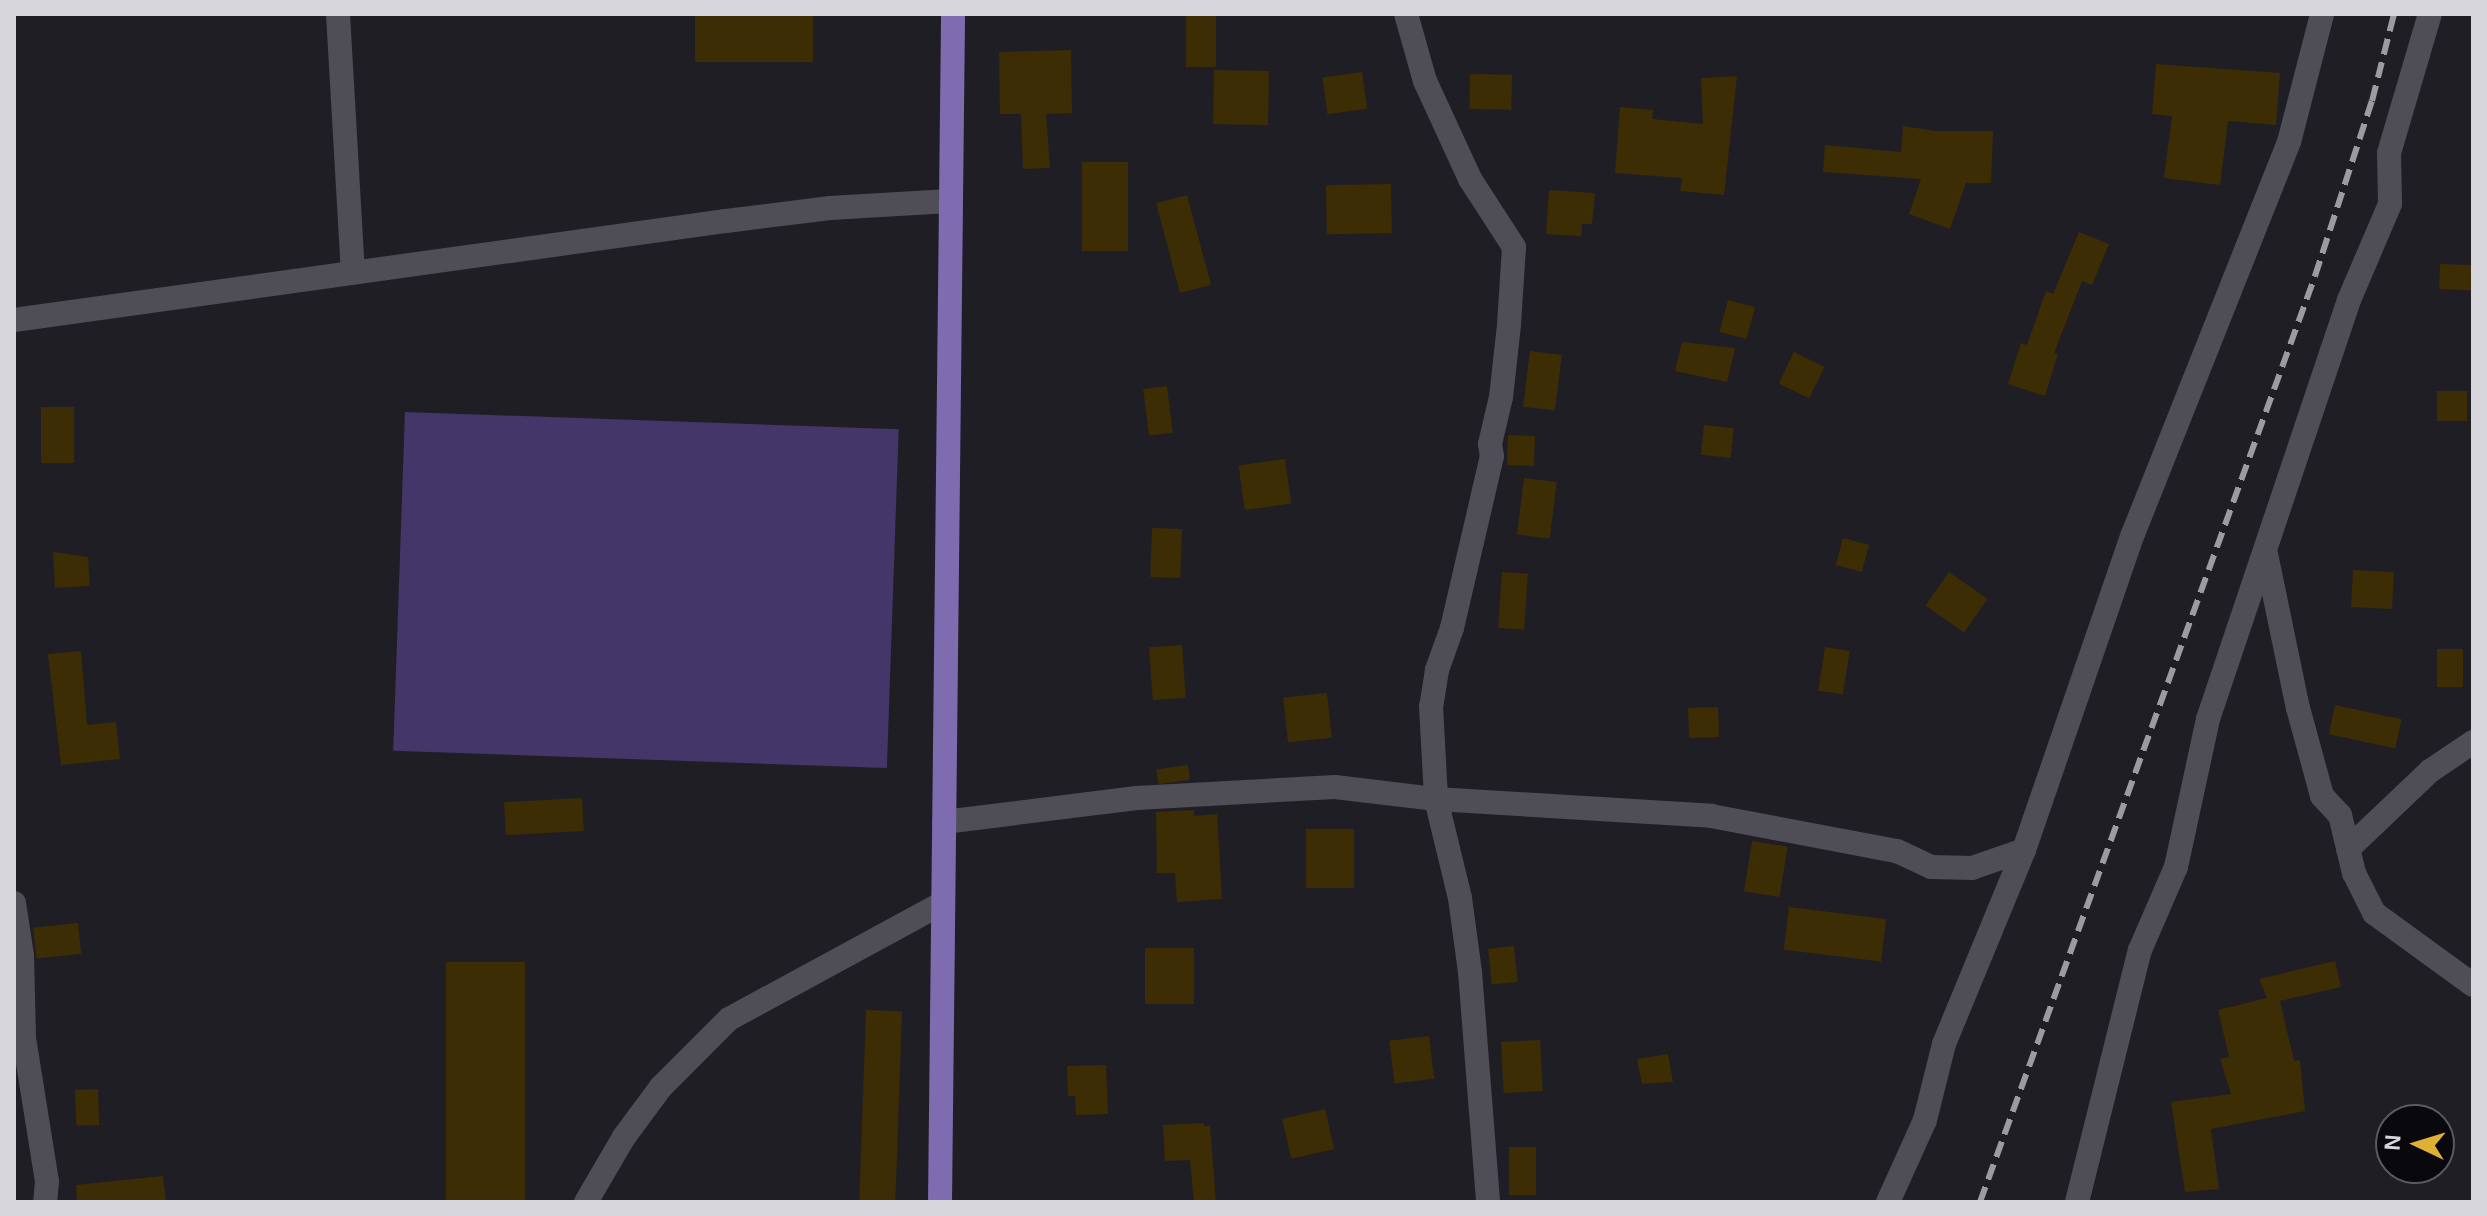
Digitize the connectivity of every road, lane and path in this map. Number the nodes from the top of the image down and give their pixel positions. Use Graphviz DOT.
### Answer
graph roads {
  1 [pos="338,14"];
  2 [pos="953,14"];
  3 [pos="1406,14"];
  4 [pos="2322,14"];
  5 [pos="2430,14"];
  6 [pos="950,201"];
  7 [pos="353,273"];
  8 [pos="14,320"];
  9 [pos="2266,552"];
  10 [pos="2473,742"];
  11 [pos="1436,799"];
  12 [pos="944,822"];
  13 [pos="2348,849"];
  14 [pos="2024,850"];
  15 [pos="14,903"];
  16 [pos="943,903"];
  17 [pos="2473,985"];
  18 [pos="45,1202"];
  19 [pos="586,1202"];
  20 [pos="940,1202"];
  21 [pos="1488,1202"];
  22 [pos="1888,1202"];
  23 [pos="2077,1202"];
  1 -- 7 [label="street"];
  2 -- 6 [label="main road"];
  3 -- 11 [label="street"];
  4 -- 14 [label="street"];
  5 -- 9 [label="street"];
  6 -- 7 [label="street"];
  6 -- 12 [label="main road"];
  7 -- 8 [label="street"];
  9 -- 13 [label="street"];
  9 -- 23 [label="street"];
  10 -- 13 [label="street"];
  11 -- 12 [label="street"];
  11 -- 14 [label="street"];
  11 -- 21 [label="street"];
  12 -- 16 [label="main road"];
  13 -- 17 [label="street"];
  14 -- 22 [label="street"];
  15 -- 18 [label="street"];
  16 -- 19 [label="street"];
  16 -- 20 [label="main road"];
}
